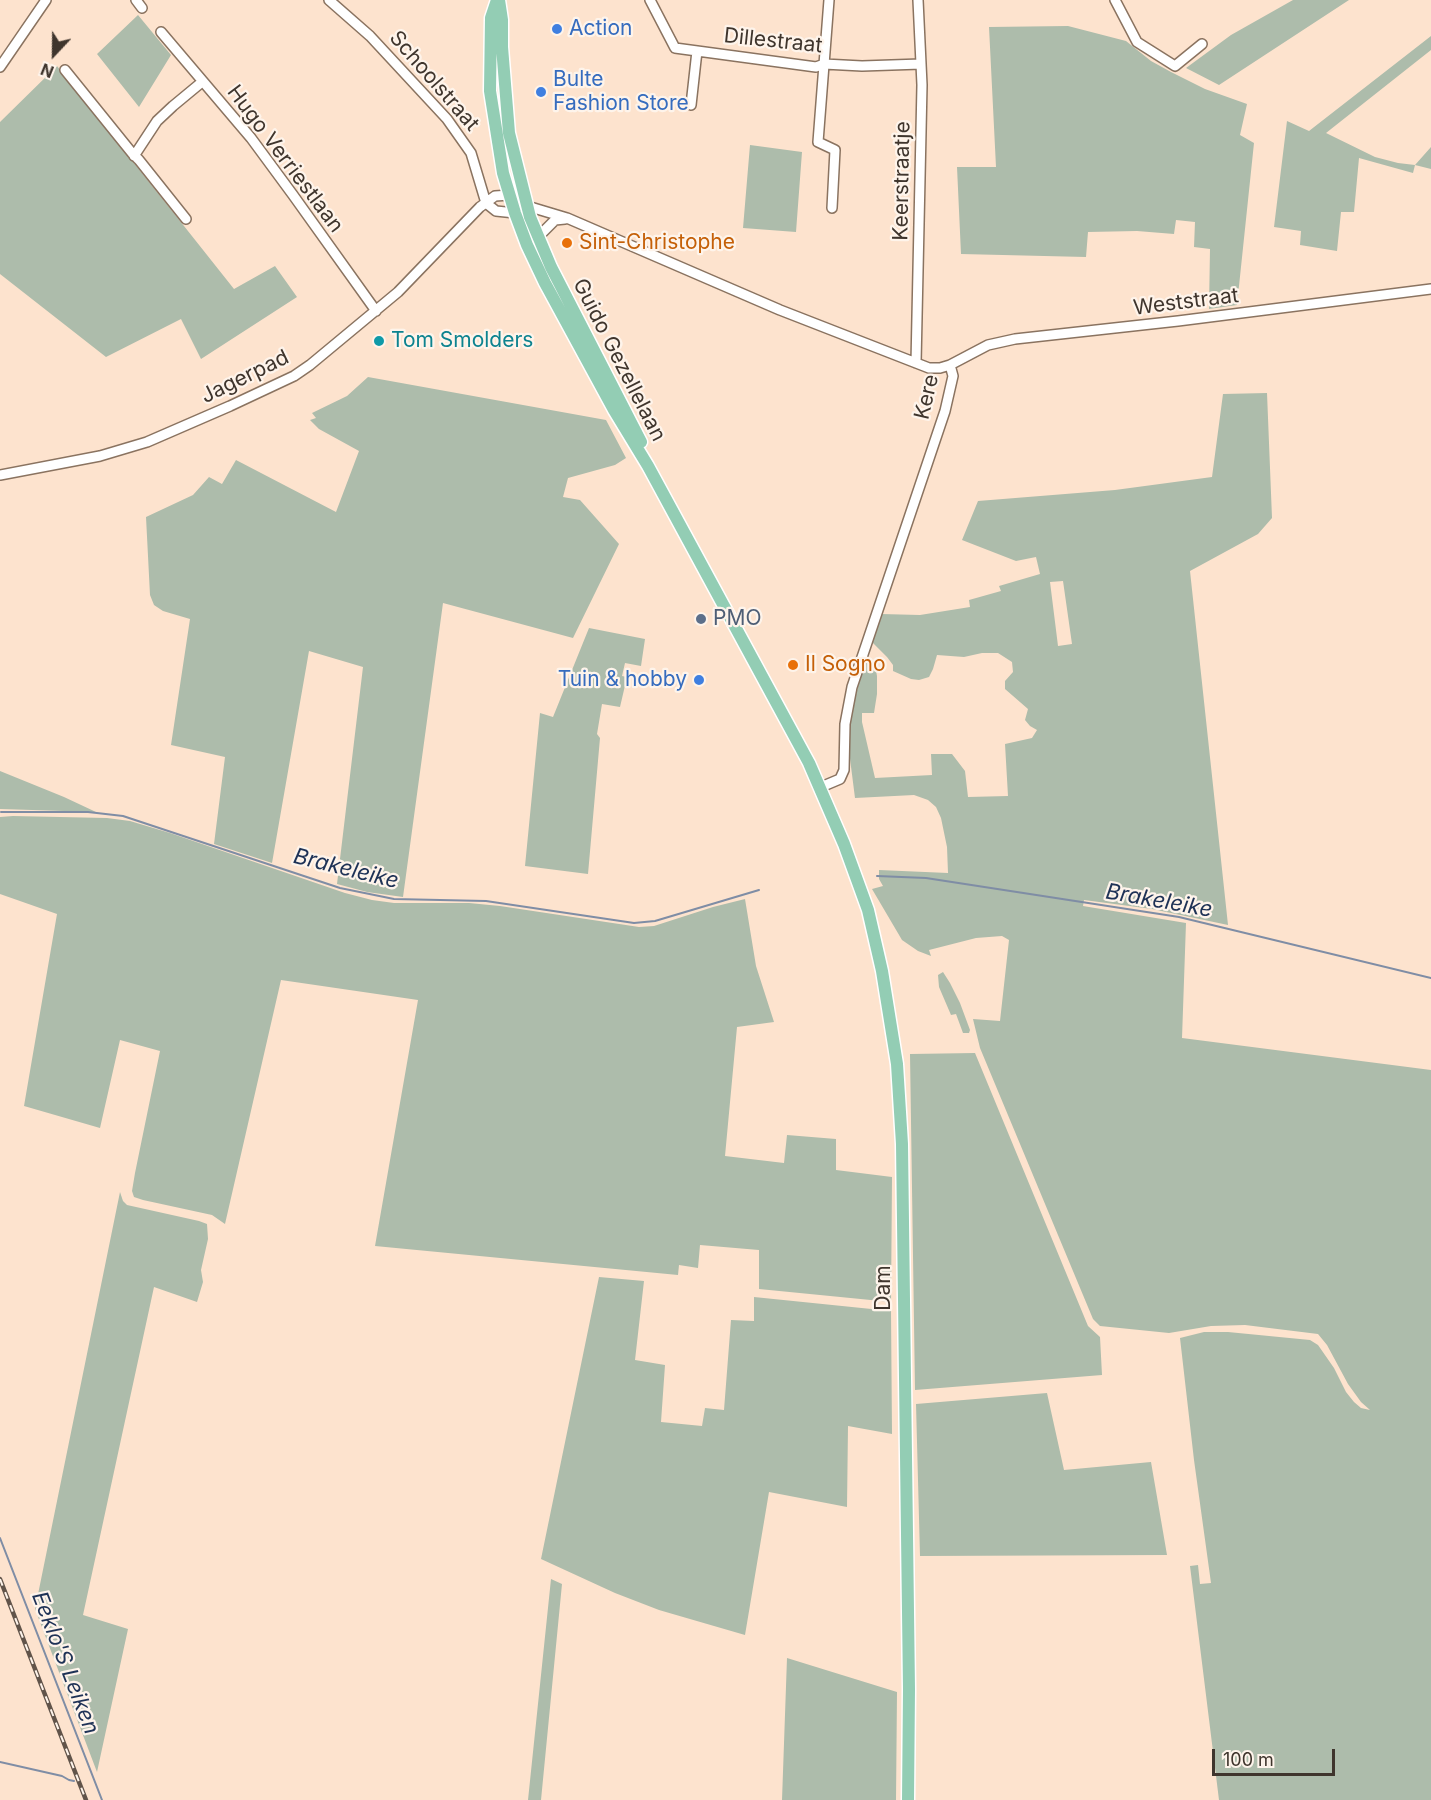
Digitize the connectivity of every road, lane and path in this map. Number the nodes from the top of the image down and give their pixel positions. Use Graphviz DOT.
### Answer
graph roads {
  1 [pos="46,0"];
  2 [pos="136,0"];
  3 [pos="329,0"];
  4 [pos="498,0"];
  5 [pos="650,0"];
  6 [pos="830,0"];
  7 [pos="918,0"];
  8 [pos="1115,0"];
  9 [pos="142,8"];
  10 [pos="161,32"];
  11 [pos="1202,44"];
  12 [pos="698,51"];
  13 [pos="824,64"];
  14 [pos="921,64"];
  15 [pos="0,67"];
  16 [pos="65,70"];
  17 [pos="202,82"];
  18 [pos="691,105"];
  19 [pos="135,156"];
  20 [pos="510,195"];
  21 [pos="486,203"];
  22 [pos="527,206"];
  23 [pos="831,208"];
  24 [pos="514,213"];
  25 [pos="567,218"];
  26 [pos="186,219"];
  27 [pos="538,237"];
  28 [pos="1431,289"];
  29 [pos="376,311"];
  30 [pos="569,313"];
  31 [pos="916,363"];
  32 [pos="950,365"];
  33 [pos="0,475"];
  34 [pos="821,787"];
  35 [pos="908,1800"];
  1 -- 15 [label="street"];
  2 -- 9 [label="street"];
  3 -- 21 [label="street, Schoolstraat"];
  4 -- 20 [label="main road, Guido Gezellelaan"];
  4 -- 22 [label="main road, Guido Gezellelaan"];
  5 -- 12 [label="street, Dillestraat"];
  6 -- 13 [label="street"];
  7 -- 14 [label="street, Keerstraatje"];
  8 -- 11 [label="street"];
  10 -- 17 [label="street, Hugo Verriestlaan"];
  12 -- 13 [label="street, Dillestraat"];
  12 -- 18 [label="street"];
  13 -- 14 [label="street, Dillestraat"];
  13 -- 23 [label="street"];
  14 -- 31 [label="street, Keerstraatje"];
  16 -- 19 [label="street"];
  17 -- 19 [label="street"];
  17 -- 29 [label="street, Hugo Verriestlaan"];
  19 -- 26 [label="street"];
  20 -- 21 [label="street"];
  20 -- 22 [label="street, Kere"];
  20 -- 24 [label="main road, Guido Gezellelaan"];
  21 -- 24 [label="street"];
  21 -- 29 [label="street, Jagerpad"];
  22 -- 24 [label="street"];
  22 -- 25 [label="street, Kere"];
  22 -- 27 [label="main road, Guido Gezellelaan"];
  24 -- 30 [label="main road, Guido Gezellelaan"];
  25 -- 27 [label="street"];
  25 -- 31 [label="street, Kere"];
  27 -- 30 [label="main road, Guido Gezellelaan"];
  28 -- 32 [label="street, Weststraat"];
  29 -- 33 [label="street, Jagerpad"];
  30 -- 34 [label="main road, Guido Gezellelaan"];
  31 -- 32 [label="street, Kere"];
  32 -- 34 [label="street, Kere"];
  34 -- 35 [label="main road, Dam"];
}
